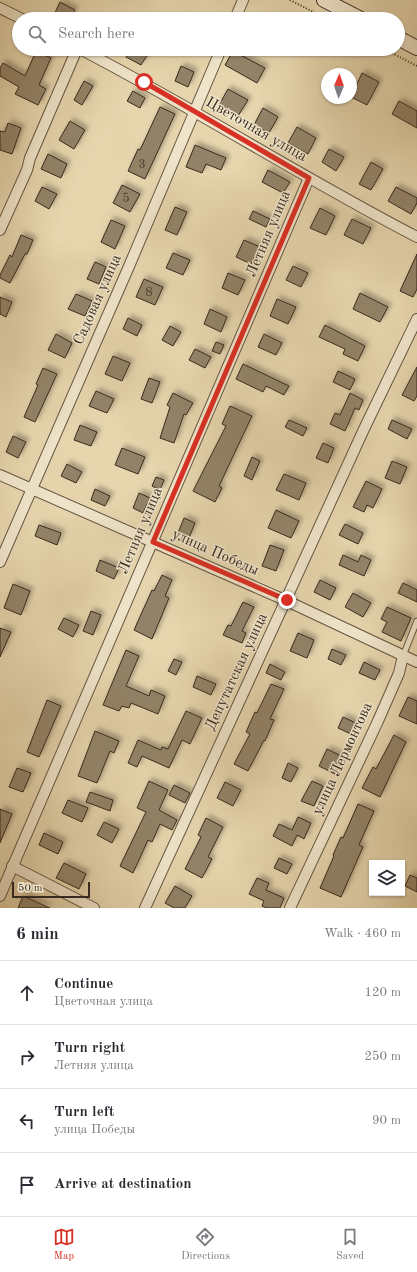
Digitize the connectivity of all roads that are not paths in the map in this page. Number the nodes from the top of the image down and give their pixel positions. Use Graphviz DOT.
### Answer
graph roads {
  1 [pos="243,0"];
  2 [pos="324,0"];
  3 [pos="0,8"];
  4 [pos="238,12"];
  5 [pos="347,12"];
  6 [pos="12,14"];
  7 [pos="405,42"];
  8 [pos="417,48"];
  9 [pos="75,56"];
  10 [pos="92,56"];
  11 [pos="219,56"];
  12 [pos="194,112"];
  13 [pos="309,178"];
  14 [pos="0,230"];
  15 [pos="417,237"];
  16 [pos="417,319"];
  17 [pos="0,475"];
  18 [pos="32,489"];
  19 [pos="153,542"];
  20 [pos="0,562"];
  21 [pos="287,600"];
  22 [pos="417,621"];
  23 [pos="403,656"];
  24 [pos="417,662"];
  25 [pos="12,866"];
  26 [pos="0,896"];
  27 [pos="94,908"];
  28 [pos="145,908"];
  29 [pos="290,908"];
  1 -- 4 [label="street"];
  2 -- 5 [label="main road"];
  3 -- 6 [label="street"];
  7 -- 8 [label="main road"];
  9 -- 14 [label="street"];
  10 -- 12 [label="street, Цветочная улица"];
  11 -- 12 [label="street, Садовая улица"];
  12 -- 13 [label="street, Цветочная улица"];
  12 -- 18 [label="street, Садовая улица"];
  13 -- 15 [label="street, Цветочная улица"];
  13 -- 19 [label="street, Летняя улица"];
  16 -- 21 [label="street, Депутатская улица"];
  17 -- 18 [label="street, улица Победы"];
  18 -- 19 [label="street, улица Победы"];
  18 -- 20 [label="street, Садовая улица"];
  19 -- 21 [label="street, улица Победы"];
  19 -- 25 [label="street, Летняя улица"];
  21 -- 23 [label="street, улица Победы"];
  21 -- 28 [label="street, Депутатская улица"];
  22 -- 23 [label="lane, улица Лермонтова"];
  23 -- 24 [label="street, улица Победы"];
  23 -- 29 [label="street, улица Лермонтова"];
  25 -- 26 [label="street, Летняя улица"];
  25 -- 27 [label="street"];
}
